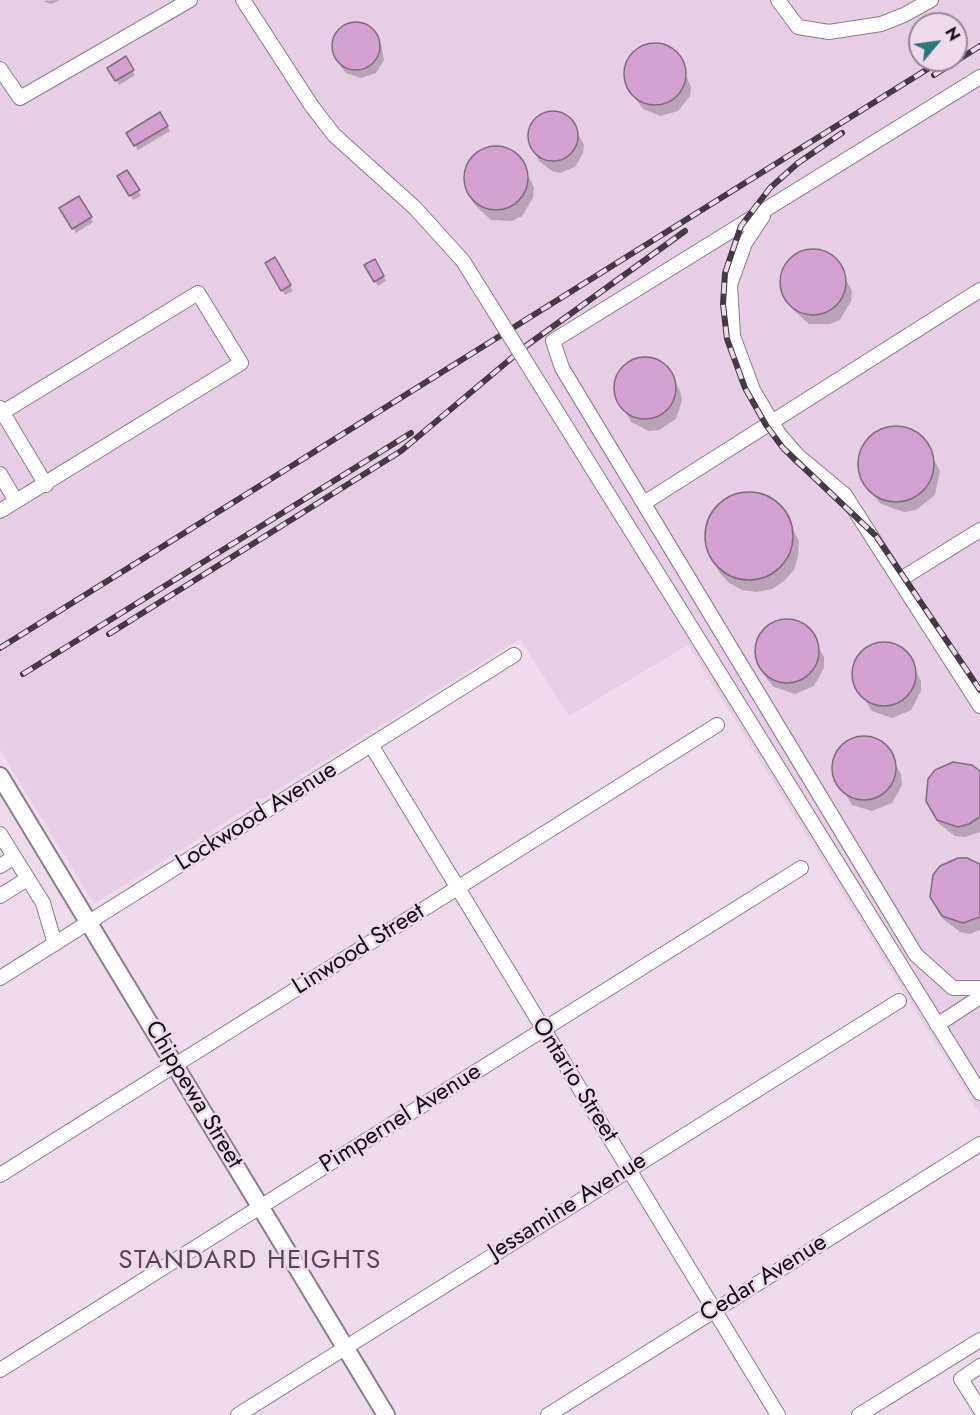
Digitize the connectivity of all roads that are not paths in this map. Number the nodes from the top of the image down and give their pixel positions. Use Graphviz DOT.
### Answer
graph roads {
  1 [pos="190,0"];
  2 [pos="243,0"];
  3 [pos="778,0"];
  4 [pos="931,0"];
  5 [pos="0,69"];
  6 [pos="980,77"];
  7 [pos="4,85"];
  8 [pos="768,209"];
  9 [pos="980,290"];
  10 [pos="1,410"];
  11 [pos="771,421"];
  12 [pos="0,474"];
  13 [pos="46,485"];
  14 [pos="16,501"];
  15 [pos="644,503"];
  16 [pos="0,511"];
  17 [pos="980,530"];
  18 [pos="901,579"];
  19 [pos="514,655"];
  20 [pos="980,706"];
  21 [pos="717,725"];
  22 [pos="371,745"];
  23 [pos="0,776"];
  24 [pos="0,834"];
  25 [pos="14,857"];
  26 [pos="0,866"];
  27 [pos="801,868"];
  28 [pos="27,879"];
  29 [pos="457,889"];
  30 [pos="0,896"];
  31 [pos="89,923"];
  32 [pos="55,944"];
  33 [pos="0,978"];
  34 [pos="980,988"];
  35 [pos="980,997"];
  36 [pos="899,1000"];
  37 [pos="938,1025"];
  38 [pos="543,1029"];
  39 [pos="175,1066"];
  40 [pos="980,1093"];
  41 [pos="980,1144"];
  42 [pos="629,1169"];
  43 [pos="0,1175"];
  44 [pos="261,1207"];
  45 [pos="713,1310"];
  46 [pos="980,1340"];
  47 [pos="345,1348"];
  48 [pos="980,1366"];
  49 [pos="0,1370"];
  50 [pos="980,1409"];
  51 [pos="238,1415"];
  52 [pos="386,1415"];
  53 [pos="548,1415"];
  54 [pos="778,1415"];
  55 [pos="859,1415"];
  1 -- 7 [label="street"];
  2 -- 37 [label="street, bridge"];
  3 -- 4 [label="street"];
  5 -- 7 [label="street"];
  6 -- 8 [label="street"];
  8 -- 11 [label="street"];
  8 -- 15 [label="street"];
  9 -- 11 [label="street"];
  10 -- 13 [label="street"];
  10 -- 13 [label="street"];
  11 -- 15 [label="street"];
  11 -- 18 [label="street"];
  12 -- 14 [label="street"];
  13 -- 14 [label="street"];
  14 -- 16 [label="street"];
  15 -- 34 [label="street"];
  17 -- 18 [label="street"];
  18 -- 20 [label="street"];
  19 -- 22 [label="street, Lockwood Avenue"];
  21 -- 29 [label="street, Linwood Street"];
  22 -- 29 [label="street, Ontario Street"];
  22 -- 31 [label="street, Lockwood Avenue"];
  23 -- 31 [label="main road, Chippewa Street"];
  24 -- 25 [label="street"];
  25 -- 26 [label="street"];
  25 -- 28 [label="street"];
  27 -- 38 [label="street, Pimpernel Avenue"];
  28 -- 30 [label="street"];
  28 -- 32 [label="street"];
  29 -- 38 [label="street, Ontario Street"];
  29 -- 39 [label="street, Linwood Street"];
  31 -- 32 [label="street, Lockwood Avenue"];
  31 -- 39 [label="main road, Chippewa Street"];
  32 -- 33 [label="street, Lockwood Avenue"];
  35 -- 37 [label="street"];
  36 -- 42 [label="street, Jessamine Avenue"];
  37 -- 40 [label="street"];
  38 -- 42 [label="street, Ontario Street"];
  38 -- 44 [label="street, Pimpernel Avenue"];
  39 -- 43 [label="street, Linwood Street"];
  39 -- 44 [label="main road, Chippewa Street"];
  41 -- 45 [label="street, Cedar Avenue"];
  42 -- 45 [label="street, Ontario Street"];
  42 -- 47 [label="street, Jessamine Avenue"];
  44 -- 47 [label="main road, Chippewa Street"];
  44 -- 49 [label="street, Pimpernel Avenue"];
  45 -- 53 [label="street, Cedar Avenue"];
  45 -- 54 [label="street, Ontario Street"];
  46 -- 55 [label="street"];
  47 -- 51 [label="street, Jessamine Avenue"];
  47 -- 52 [label="main road, Chippewa Street"];
  48 -- 50 [label="street"];
}
